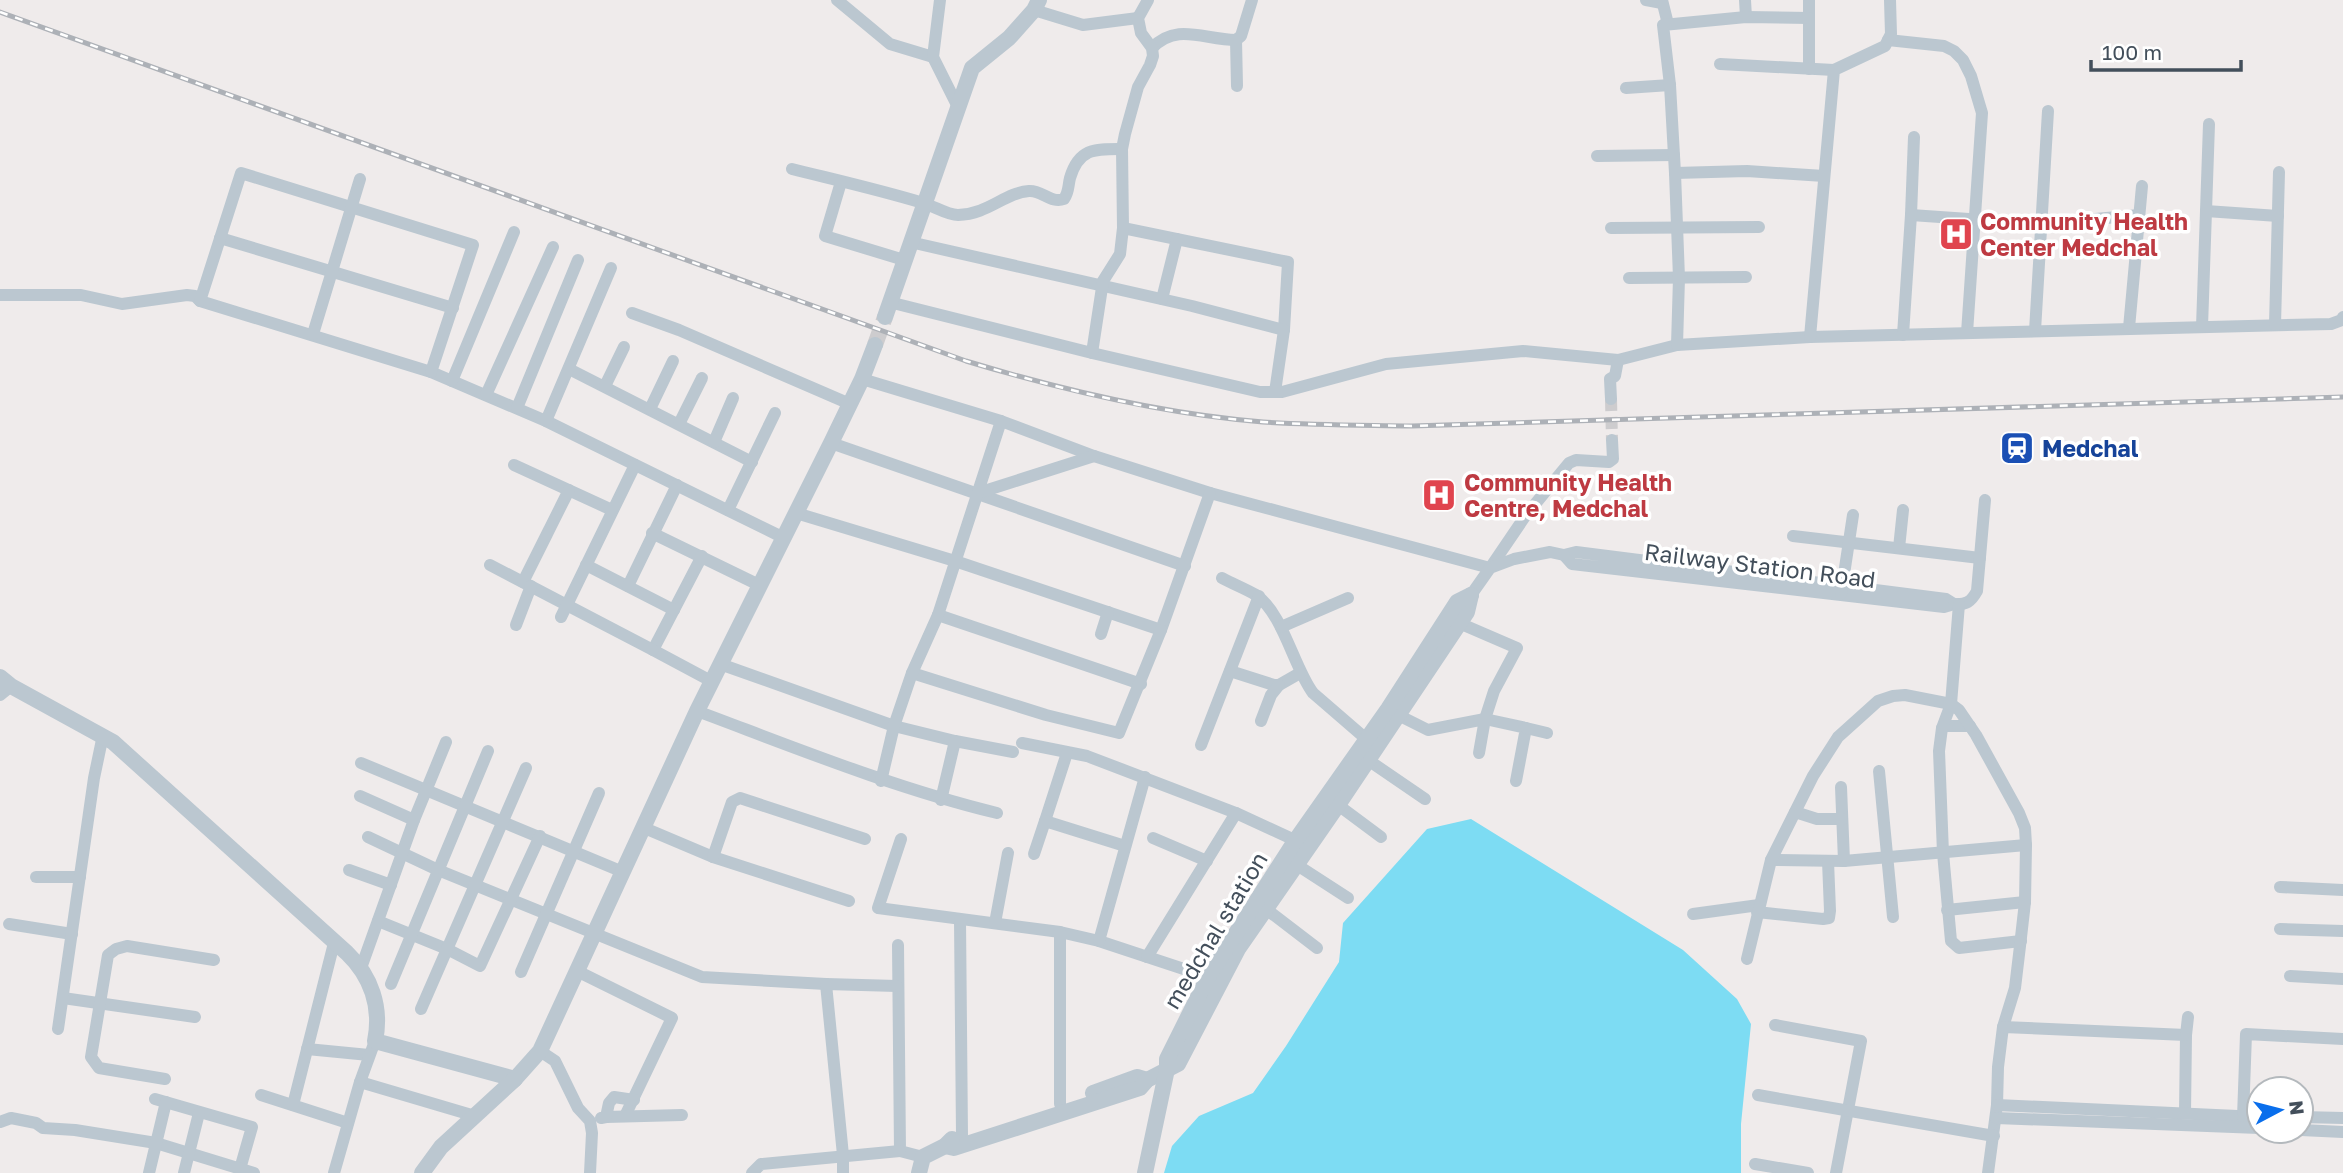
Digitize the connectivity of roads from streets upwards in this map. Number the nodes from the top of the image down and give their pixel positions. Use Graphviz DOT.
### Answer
graph roads {
  1 [pos="837,0"];
  2 [pos="940,0"];
  3 [pos="1148,0"];
  4 [pos="1252,0"];
  5 [pos="1646,0"];
  6 [pos="1745,0"];
  7 [pos="1809,0"];
  8 [pos="1890,0"];
  9 [pos="1662,2"];
  10 [pos="1036,5"];
  11 [pos="1746,17"];
  12 [pos="1138,18"];
  13 [pos="1809,18"];
  14 [pos="1668,24"];
  15 [pos="1236,40"];
  16 [pos="1888,40"];
  17 [pos="1152,48"];
  18 [pos="933,57"];
  19 [pos="1720,64"];
  20 [pos="1810,69"];
  21 [pos="1834,70"];
  22 [pos="1670,85"];
  23 [pos="1237,86"];
  24 [pos="1626,88"];
  25 [pos="958,107"];
  26 [pos="2048,111"];
  27 [pos="2209,124"];
  28 [pos="1914,137"];
  29 [pos="1122,149"];
  30 [pos="1674,155"];
  31 [pos="1597,156"];
  32 [pos="792,169"];
  33 [pos="2279,172"];
  34 [pos="1675,173"];
  35 [pos="1824,176"];
  36 [pos="360,179"];
  37 [pos="841,182"];
  38 [pos="2142,186"];
  39 [pos="925,203"];
  40 [pos="352,208"];
  41 [pos="2206,211"];
  42 [pos="1911,215"];
  43 [pos="2139,215"];
  44 [pos="2277,216"];
  45 [pos="1975,219"];
  46 [pos="2041,224"];
  47 [pos="1759,227"];
  48 [pos="1123,228"];
  49 [pos="1611,228"];
  50 [pos="1678,228"];
  51 [pos="514,232"];
  52 [pos="220,238"];
  53 [pos="1177,239"];
  54 [pos="910,242"];
  55 [pos="553,247"];
  56 [pos="578,260"];
  57 [pos="904,260"];
  58 [pos="611,268"];
  59 [pos="332,272"];
  60 [pos="1746,276"];
  61 [pos="1629,278"];
  62 [pos="1679,278"];
  63 [pos="1102,286"];
  64 [pos="0,295"];
  65 [pos="1162,299"];
  66 [pos="201,301"];
  67 [pos="453,309"];
  68 [pos="887,309"];
  69 [pos="632,313"];
  70 [pos="2343,317"];
  71 [pos="2275,325"];
  72 [pos="2202,327"];
  73 [pos="2129,328"];
  74 [pos="1284,330"];
  75 [pos="2035,331"];
  76 [pos="1967,333"];
  77 [pos="313,334"];
  78 [pos="1903,335"];
  79 [pos="1810,337"];
  80 [pos="875,345"];
  81 [pos="1677,345"];
  82 [pos="624,347"];
  83 [pos="1092,352"];
  84 [pos="1602,359"];
  85 [pos="1618,360"];
  86 [pos="673,361"];
  87 [pos="569,369"];
  88 [pos="431,372"];
  89 [pos="702,378"];
  90 [pos="862,379"];
  91 [pos="1610,379"];
  92 [pos="452,381"];
  93 [pos="605,386"];
  94 [pos="1275,392"];
  95 [pos="486,395"];
  96 [pos="733,398"];
  97 [pos="1611,398"];
  98 [pos="850,404"];
  99 [pos="517,408"];
  100 [pos="650,409"];
  101 [pos="775,413"];
  102 [pos="546,421"];
  103 [pos="1001,421"];
  104 [pos="679,424"];
  105 [pos="1612,440"];
  106 [pos="714,442"];
  107 [pos="831,443"];
  108 [pos="1094,456"];
  109 [pos="752,462"];
  110 [pos="514,465"];
  111 [pos="635,465"];
  112 [pos="677,485"];
  113 [pos="569,490"];
  114 [pos="978,492"];
  115 [pos="1210,493"];
  116 [pos="1985,500"];
  117 [pos="612,510"];
  118 [pos="728,510"];
  119 [pos="1903,510"];
  120 [pos="796,513"];
  121 [pos="1853,515"];
  122 [pos="652,533"];
  123 [pos="1793,536"];
  124 [pos="783,538"];
  125 [pos="1850,543"];
  126 [pos="1899,548"];
  127 [pos="702,556"];
  128 [pos="1980,558"];
  129 [pos="955,561"];
  130 [pos="490,565"];
  131 [pos="586,565"];
  132 [pos="1185,566"];
  133 [pos="1490,568"];
  134 [pos="1222,579"];
  135 [pos="527,584"];
  136 [pos="759,585"];
  137 [pos="628,586"];
  138 [pos="1841,591"];
  139 [pos="1471,595"];
  140 [pos="1259,596"];
  141 [pos="1348,598"];
  142 [pos="567,604"];
  143 [pos="1957,604"];
  144 [pos="674,610"];
  145 [pos="1108,612"];
  146 [pos="938,615"];
  147 [pos="561,617"];
  148 [pos="1459,623"];
  149 [pos="516,625"];
  150 [pos="1281,627"];
  151 [pos="1161,630"];
  152 [pos="1101,634"];
  153 [pos="653,650"];
  154 [pos="720,664"];
  155 [pos="1230,671"];
  156 [pos="912,673"];
  157 [pos="1300,673"];
  158 [pos="711,681"];
  159 [pos="1141,684"];
  160 [pos="1279,685"];
  161 [pos="4,686"];
  162 [pos="1951,704"];
  163 [pos="697,711"];
  164 [pos="1398,715"];
  165 [pos="1485,719"];
  166 [pos="1261,721"];
  167 [pos="894,726"];
  168 [pos="1970,726"];
  169 [pos="1526,728"];
  170 [pos="1942,728"];
  171 [pos="1547,733"];
  172 [pos="103,735"];
  173 [pos="446,741"];
  174 [pos="955,741"];
  175 [pos="1201,745"];
  176 [pos="1370,749"];
  177 [pos="488,751"];
  178 [pos="1067,753"];
  179 [pos="1479,753"];
  180 [pos="361,763"];
  181 [pos="526,768"];
  182 [pos="1879,771"];
  183 [pos="1145,777"];
  184 [pos="881,781"];
  185 [pos="1516,781"];
  186 [pos="1841,787"];
  187 [pos="426,791"];
  188 [pos="599,793"];
  189 [pos="360,796"];
  190 [pos="1425,799"];
  191 [pos="941,800"];
  192 [pos="1338,805"];
  193 [pos="466,806"];
  194 [pos="1795,812"];
  195 [pos="997,813"];
  196 [pos="1236,813"];
  197 [pos="1842,819"];
  198 [pos="414,820"];
  199 [pos="503,820"];
  200 [pos="1045,821"];
  201 [pos="642,827"];
  202 [pos="540,836"];
  203 [pos="1381,836"];
  204 [pos="368,837"];
  205 [pos="1153,838"];
  206 [pos="865,839"];
  207 [pos="901,839"];
  208 [pos="1302,843"];
  209 [pos="2026,845"];
  210 [pos="1125,846"];
  211 [pos="574,850"];
  212 [pos="1008,853"];
  213 [pos="1943,853"];
  214 [pos="401,854"];
  215 [pos="1034,854"];
  216 [pos="713,857"];
  217 [pos="1888,858"];
  218 [pos="1771,860"];
  219 [pos="1207,861"];
  220 [pos="1844,861"];
  221 [pos="1828,862"];
  222 [pos="1297,864"];
  223 [pos="349,870"];
  224 [pos="438,870"];
  225 [pos="623,872"];
  226 [pos="36,877"];
  227 [pos="80,877"];
  228 [pos="391,885"];
  229 [pos="475,885"];
  230 [pos="2280,887"];
  231 [pos="2343,890"];
  232 [pos="1348,898"];
  233 [pos="511,899"];
  234 [pos="849,901"];
  235 [pos="2025,902"];
  236 [pos="1266,909"];
  237 [pos="1758,909"];
  238 [pos="1947,910"];
  239 [pos="547,913"];
  240 [pos="1693,914"];
  241 [pos="1893,917"];
  242 [pos="960,920"];
  243 [pos="378,921"];
  244 [pos="995,923"];
  245 [pos="9,925"];
  246 [pos="2280,929"];
  247 [pos="2343,931"];
  248 [pos="1060,932"];
  249 [pos="412,933"];
  250 [pos="72,934"];
  251 [pos="595,934"];
  252 [pos="1098,940"];
  253 [pos="2021,941"];
  254 [pos="334,943"];
  255 [pos="898,945"];
  256 [pos="1317,948"];
  257 [pos="447,949"];
  258 [pos="1147,957"];
  259 [pos="1747,959"];
  260 [pos="214,960"];
  261 [pos="361,968"];
  262 [pos="577,971"];
  263 [pos="521,972"];
  264 [pos="2290,976"];
  265 [pos="1208,977"];
  266 [pos="2343,979"];
  267 [pos="391,984"];
  268 [pos="825,984"];
  269 [pos="897,986"];
  270 [pos="63,998"];
  271 [pos="100,1004"];
  272 [pos="421,1009"];
  273 [pos="195,1017"];
  274 [pos="2188,1017"];
  275 [pos="2247,1020"];
  276 [pos="1775,1025"];
  277 [pos="2003,1027"];
  278 [pos="58,1029"];
  279 [pos="2246,1034"];
  280 [pos="2186,1035"];
  281 [pos="2343,1040"];
  282 [pos="372,1048"];
  283 [pos="307,1049"];
  284 [pos="540,1051"];
  285 [pos="1167,1069"];
  286 [pos="165,1079"];
  287 [pos="515,1079"];
  288 [pos="1147,1080"];
  289 [pos="360,1082"];
  290 [pos="261,1095"];
  291 [pos="1758,1095"];
  292 [pos="634,1100"];
  293 [pos="1060,1104"];
  294 [pos="293,1105"];
  295 [pos="1847,1110"];
  296 [pos="1997,1112"];
  297 [pos="199,1113"];
  298 [pos="2185,1114"];
  299 [pos="682,1115"];
  300 [pos="475,1116"];
  301 [pos="625,1116"];
  302 [pos="2243,1116"];
  303 [pos="606,1117"];
  304 [pos="2315,1117"];
  305 [pos="2343,1118"];
  306 [pos="590,1121"];
  307 [pos="0,1122"];
  308 [pos="348,1123"];
  309 [pos="2245,1127"];
  310 [pos="2315,1131"];
  311 [pos="2343,1132"];
  312 [pos="962,1135"];
  313 [pos="1994,1136"];
  314 [pos="156,1143"];
  315 [pos="945,1146"];
  316 [pos="900,1151"];
  317 [pos="189,1153"];
  318 [pos="843,1156"];
  319 [pos="1755,1164"];
  320 [pos="240,1168"];
  321 [pos="922,1168"];
  322 [pos="149,1173"];
  323 [pos="184,1173"];
  324 [pos="254,1173"];
  325 [pos="334,1173"];
  326 [pos="422,1173"];
  327 [pos="590,1173"];
  328 [pos="752,1173"];
  329 [pos="843,1173"];
  330 [pos="1144,1173"];
  331 [pos="1808,1173"];
  332 [pos="1836,1173"];
  333 [pos="1988,1173"];
  1 -- 18 [label="street"];
  2 -- 18 [label="street"];
  3 -- 12 [label="street"];
  4 -- 15 [label="street"];
  5 -- 9 [label="street"];
  6 -- 11 [label="street"];
  7 -- 13 [label="street"];
  8 -- 16 [label="street"];
  9 -- 14 [label="street"];
  10 -- 12 [label="street"];
  10 -- 25 [label="street"];
  11 -- 13 [label="street"];
  11 -- 14 [label="street"];
  12 -- 17 [label="street"];
  13 -- 20 [label="street"];
  14 -- 22 [label="street"];
  15 -- 17 [label="street"];
  15 -- 23 [label="street"];
  16 -- 21 [label="street"];
  16 -- 45 [label="street"];
  17 -- 29 [label="street"];
  18 -- 25 [label="street"];
  19 -- 20 [label="street"];
  20 -- 21 [label="street"];
  21 -- 35 [label="street"];
  22 -- 24 [label="street"];
  22 -- 30 [label="street"];
  25 -- 39 [label="street"];
  26 -- 46 [label="street"];
  27 -- 41 [label="street"];
  28 -- 42 [label="street"];
  29 -- 39 [label="street"];
  29 -- 48 [label="street"];
  30 -- 31 [label="street"];
  30 -- 34 [label="street"];
  32 -- 37 [label="street"];
  33 -- 44 [label="street"];
  34 -- 35 [label="street"];
  34 -- 50 [label="street"];
  35 -- 79 [label="street"];
  36 -- 40 [label="street"];
  37 -- 39 [label="street"];
  37 -- 57 [label="street"];
  38 -- 43 [label="street"];
  39 -- 54 [label="street"];
  40 -- 52 [label="street"];
  40 -- 59 [label="street"];
  40 -- 67 [label="street"];
  41 -- 44 [label="street"];
  41 -- 72 [label="street"];
  42 -- 45 [label="street"];
  42 -- 78 [label="street"];
  43 -- 46 [label="street"];
  43 -- 73 [label="street"];
  44 -- 71 [label="street"];
  45 -- 46 [label="street"];
  45 -- 76 [label="street"];
  46 -- 75 [label="street"];
  47 -- 50 [label="street"];
  48 -- 53 [label="street"];
  48 -- 63 [label="street"];
  49 -- 50 [label="street"];
  50 -- 62 [label="street"];
  51 -- 92 [label="street"];
  52 -- 59 [label="street"];
  52 -- 66 [label="street"];
  53 -- 65 [label="street"];
  53 -- 74 [label="street"];
  54 -- 57 [label="street"];
  54 -- 63 [label="street"];
  55 -- 95 [label="street"];
  56 -- 99 [label="street"];
  57 -- 68 [label="street"];
  58 -- 87 [label="street"];
  59 -- 67 [label="street"];
  59 -- 77 [label="street"];
  60 -- 62 [label="street"];
  61 -- 62 [label="street"];
  62 -- 81 [label="street"];
  63 -- 65 [label="street"];
  63 -- 83 [label="street"];
  64 -- 66 [label="street"];
  65 -- 74 [label="street"];
  66 -- 77 [label="street"];
  67 -- 88 [label="street"];
  68 -- 83 [label="street"];
  69 -- 98 [label="street"];
  70 -- 71 [label="street"];
  71 -- 72 [label="street"];
  72 -- 73 [label="street"];
  73 -- 75 [label="street"];
  74 -- 94 [label="street"];
  75 -- 76 [label="street"];
  76 -- 78 [label="street"];
  77 -- 88 [label="street"];
  78 -- 79 [label="street"];
  79 -- 81 [label="street"];
  80 -- 90 [label="street"];
  81 -- 85 [label="street"];
  82 -- 93 [label="street"];
  83 -- 94 [label="street"];
  84 -- 85 [label="street"];
  84 -- 91 [label="street"];
  84 -- 94 [label="street"];
  85 -- 91 [label="street"];
  86 -- 100 [label="street"];
  87 -- 93 [label="street"];
  87 -- 102 [label="street"];
  88 -- 92 [label="street"];
  89 -- 104 [label="street"];
  90 -- 98 [label="street"];
  90 -- 103 [label="street"];
  91 -- 97 [label="street"];
  92 -- 95 [label="street"];
  93 -- 100 [label="street"];
  95 -- 99 [label="street"];
  96 -- 106 [label="street"];
  98 -- 107 [label="street"];
  99 -- 102 [label="street"];
  100 -- 104 [label="street"];
  101 -- 109 [label="street"];
  102 -- 111 [label="street"];
  103 -- 108 [label="street"];
  103 -- 114 [label="street"];
  104 -- 106 [label="street"];
  105 -- 133 [label="street"];
  106 -- 109 [label="street"];
  107 -- 114 [label="street"];
  107 -- 120 [label="street"];
  108 -- 114 [label="street"];
  108 -- 115 [label="street"];
  109 -- 118 [label="street"];
  110 -- 113 [label="street"];
  111 -- 112 [label="street"];
  111 -- 117 [label="street"];
  112 -- 118 [label="street"];
  112 -- 122 [label="street"];
  113 -- 117 [label="street"];
  113 -- 135 [label="street"];
  114 -- 129 [label="street"];
  114 -- 132 [label="street"];
  115 -- 132 [label="street"];
  115 -- 133 [label="street"];
  116 -- 128 [label="street"];
  117 -- 131 [label="street"];
  118 -- 124 [label="street"];
  119 -- 126 [label="street"];
  120 -- 124 [label="street"];
  120 -- 129 [label="street"];
  121 -- 125 [label="street"];
  122 -- 127 [label="street"];
  122 -- 137 [label="street"];
  123 -- 125 [label="street"];
  124 -- 136 [label="street"];
  125 -- 126 [label="street"];
  125 -- 138 [label="street"];
  126 -- 128 [label="street"];
  127 -- 136 [label="street"];
  127 -- 144 [label="street"];
  128 -- 143 [label="street"];
  129 -- 145 [label="street"];
  129 -- 146 [label="street"];
  130 -- 135 [label="street"];
  131 -- 137 [label="street"];
  131 -- 142 [label="street"];
  132 -- 151 [label="street"];
  133 -- 138 [label="street, Railway Station Road"];
  133 -- 139 [label="street"];
  134 -- 140 [label="street"];
  135 -- 142 [label="street"];
  135 -- 149 [label="street"];
  136 -- 154 [label="street"];
  137 -- 144 [label="street"];
  138 -- 143 [label="street, Railway Station Road"];
  139 -- 148 [label="street"];
  139 -- 176 [label="street, medchal station"];
  140 -- 150 [label="street"];
  140 -- 155 [label="street"];
  141 -- 150 [label="street"];
  142 -- 147 [label="street"];
  142 -- 153 [label="street"];
  143 -- 162 [label="street"];
  144 -- 153 [label="street"];
  145 -- 151 [label="street"];
  145 -- 152 [label="street"];
  146 -- 156 [label="street"];
  146 -- 159 [label="street"];
  148 -- 164 [label="street"];
  148 -- 165 [label="street"];
  150 -- 157 [label="street"];
  151 -- 159 [label="street"];
  153 -- 158 [label="street"];
  154 -- 158 [label="street"];
  154 -- 167 [label="street"];
  155 -- 160 [label="street"];
  155 -- 175 [label="street"];
  156 -- 159 [label="street"];
  156 -- 167 [label="street"];
  157 -- 160 [label="street"];
  157 -- 176 [label="street"];
  158 -- 163 [label="street"];
  160 -- 166 [label="street"];
  161 -- 172 [label="street"];
  162 -- 168 [label="street"];
  162 -- 170 [label="street"];
  162 -- 194 [label="street"];
  163 -- 184 [label="street"];
  163 -- 201 [label="street"];
  164 -- 165 [label="street"];
  164 -- 176 [label="street"];
  165 -- 169 [label="street"];
  165 -- 179 [label="street"];
  167 -- 174 [label="street"];
  167 -- 184 [label="street"];
  168 -- 170 [label="street"];
  168 -- 209 [label="street"];
  169 -- 171 [label="street"];
  169 -- 185 [label="street"];
  170 -- 213 [label="street"];
  172 -- 227 [label="street"];
  172 -- 254 [label="street"];
  173 -- 187 [label="street"];
  174 -- 178 [label="street"];
  174 -- 191 [label="street"];
  176 -- 190 [label="street"];
  176 -- 192 [label="street"];
  176 -- 208 [label="street, medchal station"];
  177 -- 193 [label="street"];
  178 -- 183 [label="street"];
  178 -- 200 [label="street"];
  180 -- 187 [label="street"];
  181 -- 199 [label="street"];
  182 -- 217 [label="street"];
  183 -- 196 [label="street"];
  183 -- 210 [label="street"];
  184 -- 191 [label="street"];
  186 -- 197 [label="street"];
  187 -- 193 [label="street"];
  187 -- 198 [label="street"];
  188 -- 211 [label="street"];
  189 -- 198 [label="street"];
  191 -- 195 [label="street"];
  192 -- 203 [label="street"];
  192 -- 208 [label="street"];
  193 -- 199 [label="street"];
  193 -- 224 [label="street"];
  194 -- 197 [label="street"];
  194 -- 218 [label="street"];
  196 -- 208 [label="street"];
  196 -- 219 [label="street"];
  197 -- 220 [label="street"];
  198 -- 214 [label="street"];
  199 -- 202 [label="street"];
  199 -- 229 [label="street"];
  200 -- 210 [label="street"];
  200 -- 215 [label="street"];
  201 -- 216 [label="street"];
  201 -- 225 [label="street"];
  202 -- 211 [label="street"];
  202 -- 233 [label="street"];
  204 -- 214 [label="street"];
  205 -- 219 [label="street"];
  206 -- 216 [label="street"];
  207 -- 242 [label="street"];
  208 -- 222 [label="street"];
  208 -- 265 [label="street, medchal station"];
  209 -- 213 [label="street"];
  209 -- 235 [label="street"];
  210 -- 252 [label="street"];
  211 -- 225 [label="street"];
  211 -- 239 [label="street"];
  212 -- 244 [label="street"];
  213 -- 217 [label="street"];
  213 -- 238 [label="street"];
  214 -- 224 [label="street"];
  214 -- 228 [label="street"];
  216 -- 234 [label="street"];
  217 -- 220 [label="street"];
  217 -- 241 [label="street"];
  218 -- 221 [label="street"];
  218 -- 237 [label="street"];
  219 -- 258 [label="street"];
  220 -- 221 [label="street"];
  221 -- 237 [label="street"];
  222 -- 232 [label="street"];
  222 -- 236 [label="street"];
  223 -- 228 [label="street"];
  224 -- 229 [label="street"];
  224 -- 249 [label="street"];
  225 -- 251 [label="street"];
  226 -- 227 [label="street"];
  227 -- 250 [label="street"];
  228 -- 243 [label="street"];
  229 -- 233 [label="street"];
  229 -- 257 [label="street"];
  230 -- 231 [label="street"];
  233 -- 239 [label="street"];
  233 -- 257 [label="street"];
  235 -- 238 [label="street"];
  235 -- 253 [label="street"];
  236 -- 256 [label="street"];
  236 -- 285 [label="street"];
  237 -- 240 [label="street"];
  237 -- 259 [label="street"];
  238 -- 253 [label="street"];
  239 -- 251 [label="street"];
  239 -- 263 [label="street"];
  242 -- 244 [label="street"];
  242 -- 312 [label="street"];
  243 -- 249 [label="street"];
  243 -- 261 [label="street"];
  244 -- 248 [label="street"];
  245 -- 250 [label="street"];
  246 -- 247 [label="street"];
  248 -- 252 [label="street"];
  248 -- 293 [label="street"];
  249 -- 257 [label="street"];
  249 -- 267 [label="street"];
  250 -- 270 [label="street"];
  251 -- 262 [label="street"];
  251 -- 268 [label="street"];
  252 -- 258 [label="street"];
  253 -- 277 [label="street"];
  254 -- 261 [label="street"];
  254 -- 283 [label="street"];
  255 -- 269 [label="street"];
  257 -- 272 [label="street"];
  258 -- 265 [label="street"];
  260 -- 271 [label="street"];
  261 -- 282 [label="street"];
  262 -- 284 [label="street"];
  262 -- 292 [label="street"];
  264 -- 266 [label="street"];
  265 -- 285 [label="street, medchal station"];
  268 -- 269 [label="street"];
  268 -- 318 [label="street"];
  269 -- 316 [label="street"];
  270 -- 271 [label="street"];
  270 -- 278 [label="street"];
  271 -- 273 [label="street"];
  271 -- 286 [label="street"];
  274 -- 280 [label="street"];
  275 -- 279 [label="street"];
  276 -- 295 [label="street"];
  277 -- 280 [label="street"];
  277 -- 296 [label="street"];
  279 -- 281 [label="street"];
  279 -- 302 [label="street"];
  280 -- 298 [label="street"];
  282 -- 283 [label="street"];
  282 -- 287 [label="street"];
  282 -- 289 [label="street"];
  283 -- 294 [label="street"];
  284 -- 287 [label="street"];
  284 -- 306 [label="street"];
  285 -- 288 [label="street"];
  285 -- 330 [label="street, medchal station"];
  287 -- 300 [label="street"];
  288 -- 293 [label="street"];
  288 -- 315 [label="street"];
  289 -- 300 [label="street"];
  289 -- 308 [label="street"];
  290 -- 294 [label="street"];
  291 -- 295 [label="street"];
  292 -- 301 [label="street"];
  292 -- 303 [label="street"];
  293 -- 312 [label="street"];
  294 -- 308 [label="street"];
  295 -- 313 [label="street"];
  295 -- 332 [label="street"];
  296 -- 298 [label="street"];
  296 -- 309 [label="street"];
  296 -- 313 [label="street"];
  297 -- 314 [label="street"];
  297 -- 317 [label="street"];
  297 -- 320 [label="street"];
  298 -- 302 [label="street"];
  299 -- 301 [label="street"];
  300 -- 326 [label="street"];
  301 -- 303 [label="street"];
  303 -- 306 [label="street"];
  304 -- 305 [label="street"];
  306 -- 327 [label="street"];
  307 -- 314 [label="street"];
  308 -- 325 [label="street"];
  310 -- 311 [label="street"];
  312 -- 315 [label="street"];
  313 -- 333 [label="street"];
  314 -- 317 [label="street"];
  314 -- 322 [label="street"];
  315 -- 321 [label="street"];
  316 -- 318 [label="street"];
  316 -- 321 [label="street"];
  317 -- 320 [label="street"];
  317 -- 323 [label="street"];
  318 -- 328 [label="street"];
  318 -- 329 [label="street"];
  319 -- 331 [label="street"];
  320 -- 324 [label="street"];
}
